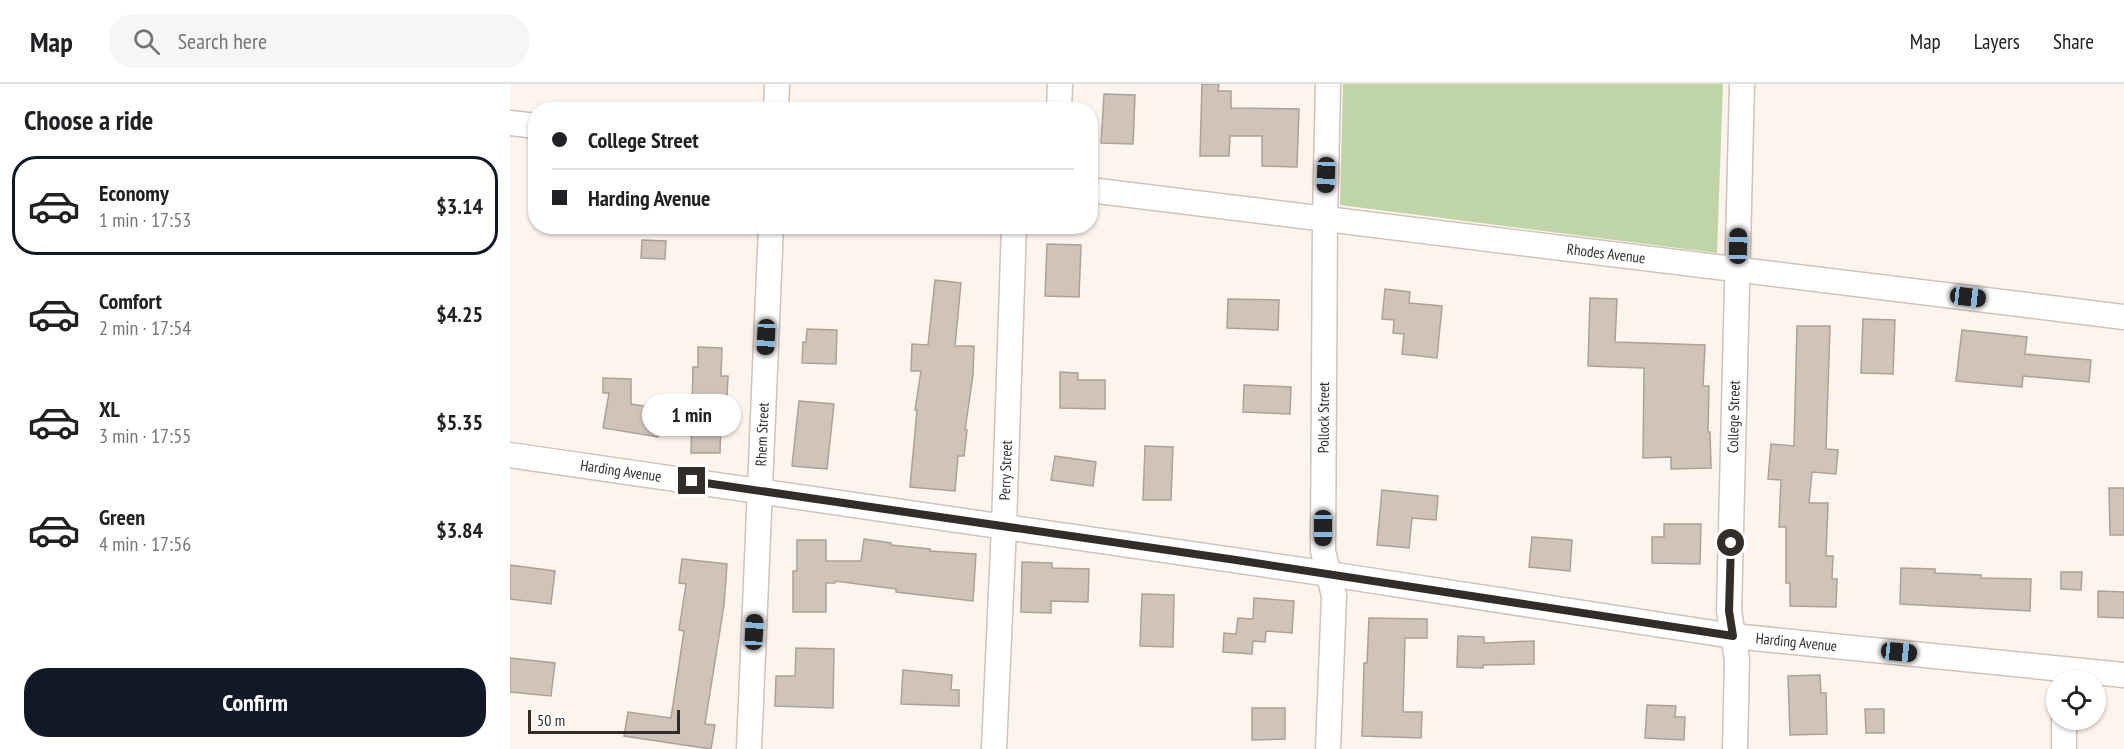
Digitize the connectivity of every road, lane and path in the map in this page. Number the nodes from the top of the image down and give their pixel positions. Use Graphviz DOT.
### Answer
graph roads {
  1 [pos="777,84"];
  2 [pos="1060,84"];
  3 [pos="1328,84"];
  4 [pos="1742,84"];
  5 [pos="776,102"];
  6 [pos="1059,102"];
  7 [pos="510,123"];
  8 [pos="528,125"];
  9 [pos="1098,191"];
  10 [pos="1325,220"];
  11 [pos="771,234"];
  12 [pos="1014,234"];
  13 [pos="1738,269"];
  14 [pos="2124,317"];
  15 [pos="510,455"];
  16 [pos="760,491"];
  17 [pos="1004,526"];
  18 [pos="1329,574"];
  19 [pos="1733,636"];
  20 [pos="2046,673"];
  21 [pos="2106,675"];
  22 [pos="2124,675"];
  23 [pos="2064,730"];
  24 [pos="749,749"];
  25 [pos="994,749"];
  26 [pos="1328,749"];
  27 [pos="1735,749"];
  28 [pos="2064,749"];
  1 -- 5 [label="street"];
  2 -- 6 [label="street"];
  3 -- 10 [label="street, Pollock Street"];
  4 -- 13 [label="street, College Street"];
  7 -- 8 [label="street"];
  9 -- 10 [label="street, Rhodes Avenue"];
  10 -- 13 [label="street, Rhodes Avenue"];
  10 -- 18 [label="street, Pollock Street"];
  11 -- 16 [label="street, Rhem Street"];
  12 -- 17 [label="street, Perry Street"];
  13 -- 14 [label="street, Rhodes Avenue"];
  13 -- 19 [label="street, College Street"];
  15 -- 16 [label="street, Harding Avenue"];
  16 -- 17 [label="street, Harding Avenue"];
  16 -- 24 [label="street, Rhem Street"];
  17 -- 18 [label="street, Harding Avenue"];
  17 -- 25 [label="street, Perry Street"];
  18 -- 19 [label="street, Harding Avenue"];
  18 -- 26 [label="street, Pollock Street"];
  19 -- 20 [label="street, Harding Avenue"];
  19 -- 27 [label="street, College Street"];
  21 -- 22 [label="street, Harding Avenue"];
  23 -- 28 [label="street"];
}
